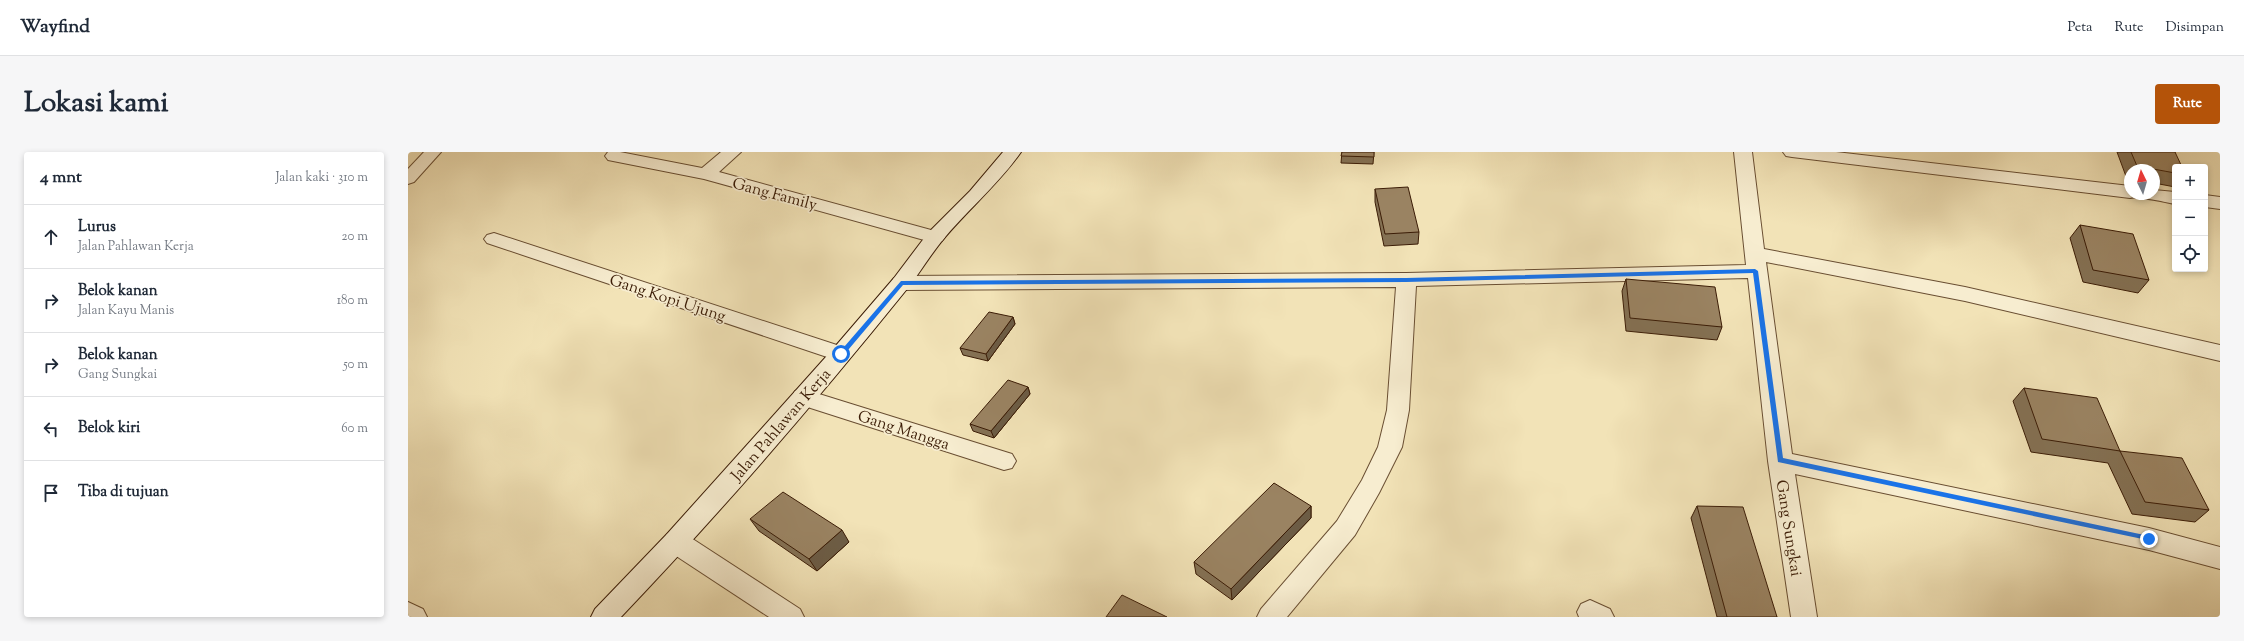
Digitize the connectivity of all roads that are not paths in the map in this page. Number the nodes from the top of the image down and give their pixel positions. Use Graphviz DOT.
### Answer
graph roads {
  1 [pos="433,152"];
  2 [pos="732,152"];
  3 [pos="1012,152"];
  4 [pos="1744,152"];
  5 [pos="1792,152"];
  6 [pos="614,156"];
  7 [pos="706,174"];
  8 [pos="408,179"];
  9 [pos="2124,191"];
  10 [pos="2160,196"];
  11 [pos="2172,198"];
  12 [pos="935,237"];
  13 [pos="494,239"];
  14 [pos="1755,262"];
  15 [pos="1406,280"];
  16 [pos="901,283"];
  17 [pos="2220,353"];
  18 [pos="841,354"];
  19 [pos="803,397"];
  20 [pos="1780,460"];
  21 [pos="1004,461"];
  22 [pos="676,542"];
  23 [pos="2220,558"];
  24 [pos="408,614"];
  25 [pos="414,617"];
  26 [pos="604,617"];
  27 [pos="791,617"];
  28 [pos="1270,617"];
  29 [pos="1804,617"];
  1 -- 8 [label="lane"];
  2 -- 7 [label="street"];
  3 -- 12 [label="street, Jalan Pahlawan Kerja"];
  4 -- 14 [label="street, Gang Sungkai"];
  5 -- 9 [label="street"];
  6 -- 7 [label="street, Gang Family"];
  7 -- 12 [label="street, Gang Family"];
  10 -- 11 [label="street"];
  12 -- 16 [label="street, Jalan Pahlawan Kerja"];
  13 -- 18 [label="street, Gang Kopi Ujung"];
  14 -- 15 [label="street"];
  14 -- 17 [label="street"];
  14 -- 20 [label="street, Gang Sungkai"];
  15 -- 16 [label="street"];
  15 -- 28 [label="street"];
  16 -- 18 [label="street, Jalan Pahlawan Kerja"];
  18 -- 19 [label="street, Jalan Pahlawan Kerja"];
  19 -- 21 [label="street, Gang Mangga"];
  19 -- 22 [label="street, Jalan Pahlawan Kerja"];
  20 -- 23 [label="street"];
  20 -- 29 [label="street, Gang Sungkai"];
  22 -- 26 [label="street, Jalan Pahlawan Kerja"];
  22 -- 27 [label="street"];
  24 -- 25 [label="street"];
}
